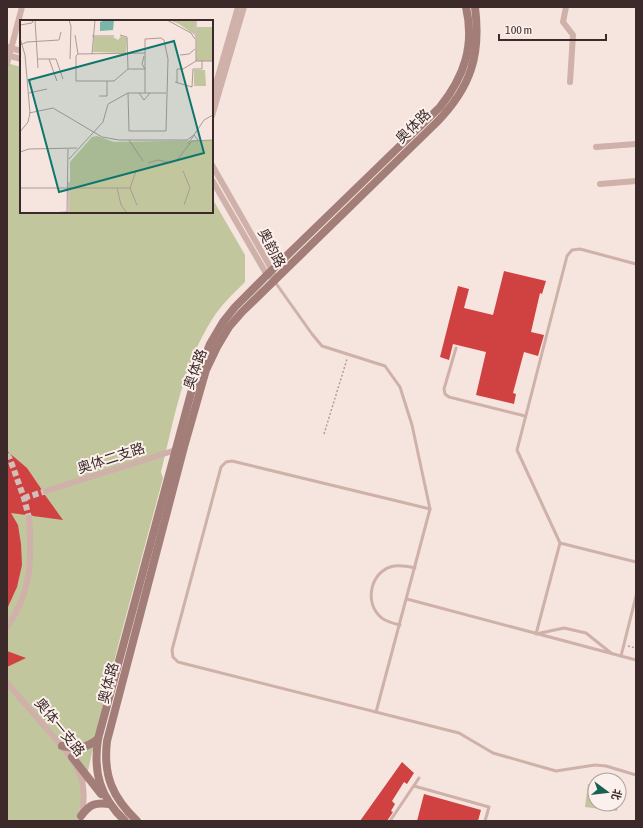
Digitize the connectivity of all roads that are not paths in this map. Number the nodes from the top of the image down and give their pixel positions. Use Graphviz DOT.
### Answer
graph roads {
  1 [pos="22,7"];
  2 [pos="238,7"];
  3 [pos="244,7"];
  4 [pos="566,7"];
  5 [pos="470,8"];
  6 [pos="9,48"];
  7 [pos="20,51"];
  8 [pos="8,56"];
  9 [pos="20,59"];
  10 [pos="7,64"];
  11 [pos="218,76"];
  12 [pos="213,80"];
  13 [pos="570,82"];
  14 [pos="213,94"];
  15 [pos="213,108"];
  16 [pos="636,144"];
  17 [pos="596,147"];
  18 [pos="213,167"];
  19 [pos="636,181"];
  20 [pos="213,182"];
  21 [pos="600,184"];
  22 [pos="636,264"];
  23 [pos="269,272"];
  24 [pos="274,280"];
  25 [pos="456,348"];
  26 [pos="525,416"];
  27 [pos="184,447"];
  28 [pos="175,450"];
  29 [pos="46,491"];
  30 [pos="430,509"];
  31 [pos="29,518"];
  32 [pos="560,543"];
  33 [pos="636,562"];
  34 [pos="415,568"];
  35 [pos="636,596"];
  36 [pos="407,599"];
  37 [pos="400,625"];
  38 [pos="7,626"];
  39 [pos="536,634"];
  40 [pos="611,653"];
  41 [pos="621,656"];
  42 [pos="636,660"];
  43 [pos="7,683"];
  44 [pos="376,712"];
  45 [pos="98,739"];
  46 [pos="62,746"];
  47 [pos="72,757"];
  48 [pos="636,775"];
  49 [pos="419,778"];
  50 [pos="414,786"];
  51 [pos="110,804"];
  52 [pos="81,818"];
  53 [pos="125,821"];
  54 [pos="137,821"];
  55 [pos="390,821"];
  56 [pos="485,821"];
  1 -- 6 [label="street"];
  2 -- 11 [label="street"];
  3 -- 15 [label="street"];
  4 -- 13 [label="street"];
  5 -- 23 [label="main road, 奥体路"];
  5 -- 24 [label="main road, 奥体路"];
  6 -- 7 [label="street"];
  6 -- 8 [label="street"];
  8 -- 9 [label="street"];
  8 -- 10 [label="street"];
  11 -- 12 [label="street"];
  11 -- 14 [label="street"];
  16 -- 17 [label="street"];
  18 -- 23 [label="street, 奥韵路"];
  19 -- 21 [label="street"];
  20 -- 23 [label="street, 奥韵路"];
  22 -- 26 [label="lane"];
  23 -- 24 [label="street, 奥韵路"];
  23 -- 28 [label="main road, 奥体路"];
  24 -- 27 [label="main road, 奥体路"];
  24 -- 30 [label="lane"];
  25 -- 26 [label="lane"];
  26 -- 32 [label="lane"];
  27 -- 28 [label="street, 奥体二支路"];
  27 -- 54 [label="main road, 奥体路"];
  28 -- 29 [label="street, 奥体二支路"];
  28 -- 45 [label="main road, 奥体路"];
  30 -- 34 [label="lane"];
  30 -- 44 [label="lane"];
  31 -- 38 [label="street"];
  32 -- 33 [label="lane"];
  32 -- 39 [label="lane"];
  34 -- 36 [label="lane"];
  34 -- 37 [label="lane"];
  35 -- 41 [label="lane"];
  36 -- 37 [label="lane"];
  36 -- 39 [label="lane"];
  37 -- 44 [label="lane"];
  39 -- 40 [label="lane"];
  39 -- 40 [label="lane"];
  40 -- 41 [label="lane"];
  41 -- 42 [label="lane"];
  43 -- 46 [label="street, 奥体一支路"];
  44 -- 48 [label="lane"];
  45 -- 46 [label="main road"];
  45 -- 51 [label="main road, 奥体路"];
  46 -- 47 [label="street, 奥体一支路"];
  47 -- 51 [label="main road"];
  47 -- 52 [label="street, 奥体一支路"];
  49 -- 50 [label="lane"];
  50 -- 55 [label="lane"];
  50 -- 56 [label="lane"];
  51 -- 52 [label="main road"];
  51 -- 53 [label="main road, 奥体路"];
}
